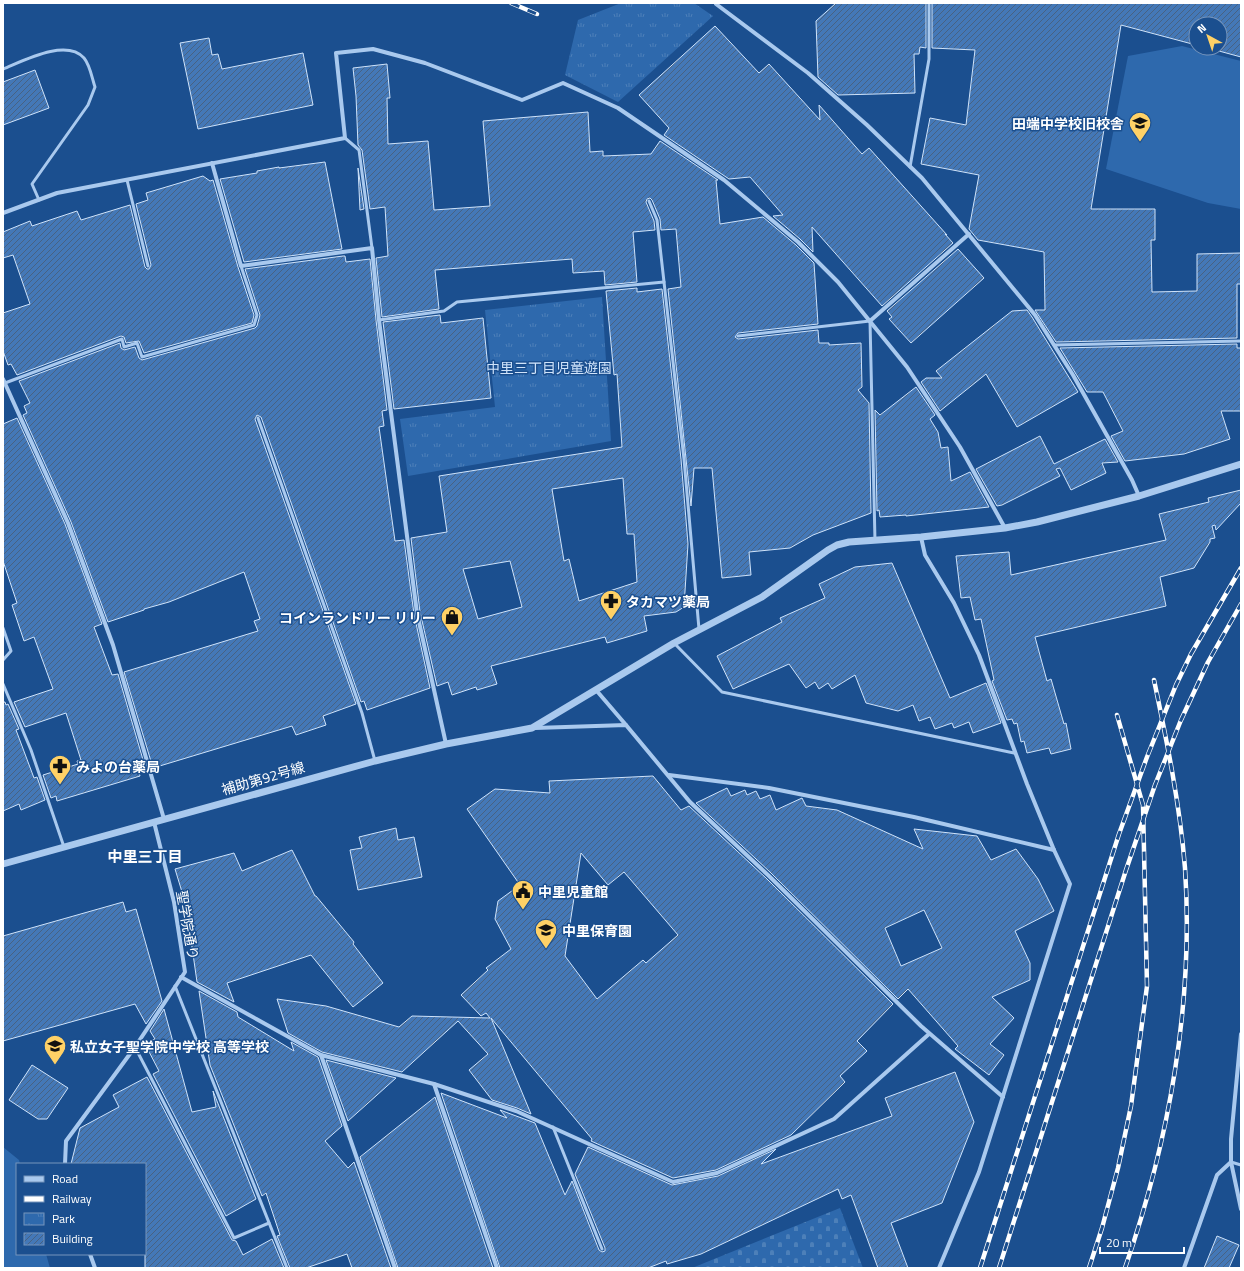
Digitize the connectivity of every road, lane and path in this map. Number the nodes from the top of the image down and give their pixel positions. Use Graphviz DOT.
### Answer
graph roads {
  1 [pos="929,3"];
  2 [pos="716,4"];
  3 [pos="3,69"];
  4 [pos="345,138"];
  5 [pos="212,163"];
  6 [pos="910,166"];
  7 [pos="127,180"];
  8 [pos="38,200"];
  9 [pos="649,201"];
  10 [pos="3,213"];
  11 [pos="970,234"];
  12 [pos="372,248"];
  13 [pos="148,266"];
  14 [pos="241,266"];
  15 [pos="664,282"];
  16 [pos="379,320"];
  17 [pos="870,321"];
  18 [pos="738,336"];
  19 [pos="1241,341"];
  20 [pos="1054,345"];
  21 [pos="4,381"];
  22 [pos="258,418"];
  23 [pos="1241,464"];
  24 [pos="1139,496"];
  25 [pos="1005,528"];
  26 [pos="921,537"];
  27 [pos="875,541"];
  28 [pos="3,628"];
  29 [pos="699,629"];
  30 [pos="674,643"];
  31 [pos="3,660"];
  32 [pos="3,684"];
  33 [pos="596,690"];
  34 [pos="626,725"];
  35 [pos="532,728"];
  36 [pos="446,744"];
  37 [pos="1014,753"];
  38 [pos="375,761"];
  39 [pos="669,775"];
  40 [pos="164,819"];
  41 [pos="154,822"];
  42 [pos="64,847"];
  43 [pos="1054,850"];
  44 [pos="3,864"];
  45 [pos="181,978"];
  46 [pos="175,986"];
  47 [pos="930,1034"];
  48 [pos="1241,1037"];
  49 [pos="135,1047"];
  50 [pos="322,1055"];
  51 [pos="434,1084"];
  52 [pos="1003,1097"];
  53 [pos="553,1127"];
  54 [pos="1231,1162"];
  55 [pos="65,1163"];
  56 [pos="1241,1165"];
  57 [pos="1241,1209"];
  58 [pos="269,1223"];
  59 [pos="602,1249"];
  60 [pos="90,1255"];
  61 [pos="95,1268"];
  62 [pos="287,1268"];
  63 [pos="395,1268"];
  64 [pos="498,1268"];
  65 [pos="939,1268"];
  66 [pos="1184,1268"];
  1 -- 6 [label="lane"];
  2 -- 6 [label="street"];
  3 -- 8 [label="lane"];
  4 -- 5 [label="street"];
  4 -- 12 [label="lane"];
  4 -- 17 [label="street"];
  5 -- 7 [label="street"];
  5 -- 14 [label="street"];
  6 -- 11 [label="street"];
  7 -- 8 [label="street"];
  7 -- 13 [label="lane"];
  8 -- 10 [label="street"];
  9 -- 15 [label="lane"];
  11 -- 17 [label="street"];
  11 -- 20 [label="street"];
  12 -- 14 [label="street"];
  12 -- 16 [label="street"];
  14 -- 21 [label="lane"];
  15 -- 16 [label="lane"];
  15 -- 29 [label="lane"];
  16 -- 36 [label="street"];
  17 -- 18 [label="lane"];
  17 -- 25 [label="street"];
  17 -- 27 [label="lane"];
  19 -- 20 [label="lane"];
  20 -- 24 [label="street"];
  21 -- 40 [label="street"];
  22 -- 38 [label="lane"];
  23 -- 24 [label="street"];
  24 -- 25 [label="street"];
  25 -- 26 [label="street"];
  26 -- 27 [label="street"];
  26 -- 37 [label="street"];
  27 -- 29 [label="street"];
  28 -- 31 [label="lane"];
  29 -- 30 [label="street"];
  30 -- 33 [label="street"];
  30 -- 37 [label="lane"];
  32 -- 42 [label="lane"];
  33 -- 34 [label="street"];
  33 -- 35 [label="street"];
  34 -- 35 [label="street"];
  34 -- 39 [label="street"];
  35 -- 36 [label="street, 補助第92号線"];
  36 -- 38 [label="street, 補助第92号線"];
  37 -- 43 [label="street"];
  38 -- 40 [label="street, 補助第92号線"];
  39 -- 43 [label="street"];
  39 -- 47 [label="street"];
  40 -- 41 [label="street, 補助第92号線"];
  41 -- 42 [label="street, 補助第92号線"];
  41 -- 45 [label="street, 聖学院通り"];
  42 -- 44 [label="street, 補助第92号線"];
  43 -- 52 [label="street"];
  45 -- 46 [label="street, 聖学院通り"];
  45 -- 50 [label="street"];
  46 -- 49 [label="street, 聖学院通り"];
  46 -- 58 [label="lane"];
  47 -- 52 [label="street"];
  47 -- 53 [label="street"];
  48 -- 54 [label="street"];
  49 -- 55 [label="street, 聖学院通り"];
  49 -- 58 [label="lane"];
  50 -- 51 [label="street"];
  50 -- 63 [label="street"];
  51 -- 53 [label="street"];
  51 -- 64 [label="street"];
  52 -- 65 [label="street"];
  53 -- 59 [label="lane"];
  54 -- 56 [label="lane"];
  54 -- 57 [label="street"];
  54 -- 66 [label="street"];
  58 -- 62 [label="lane"];
  60 -- 61 [label="street"];
}
